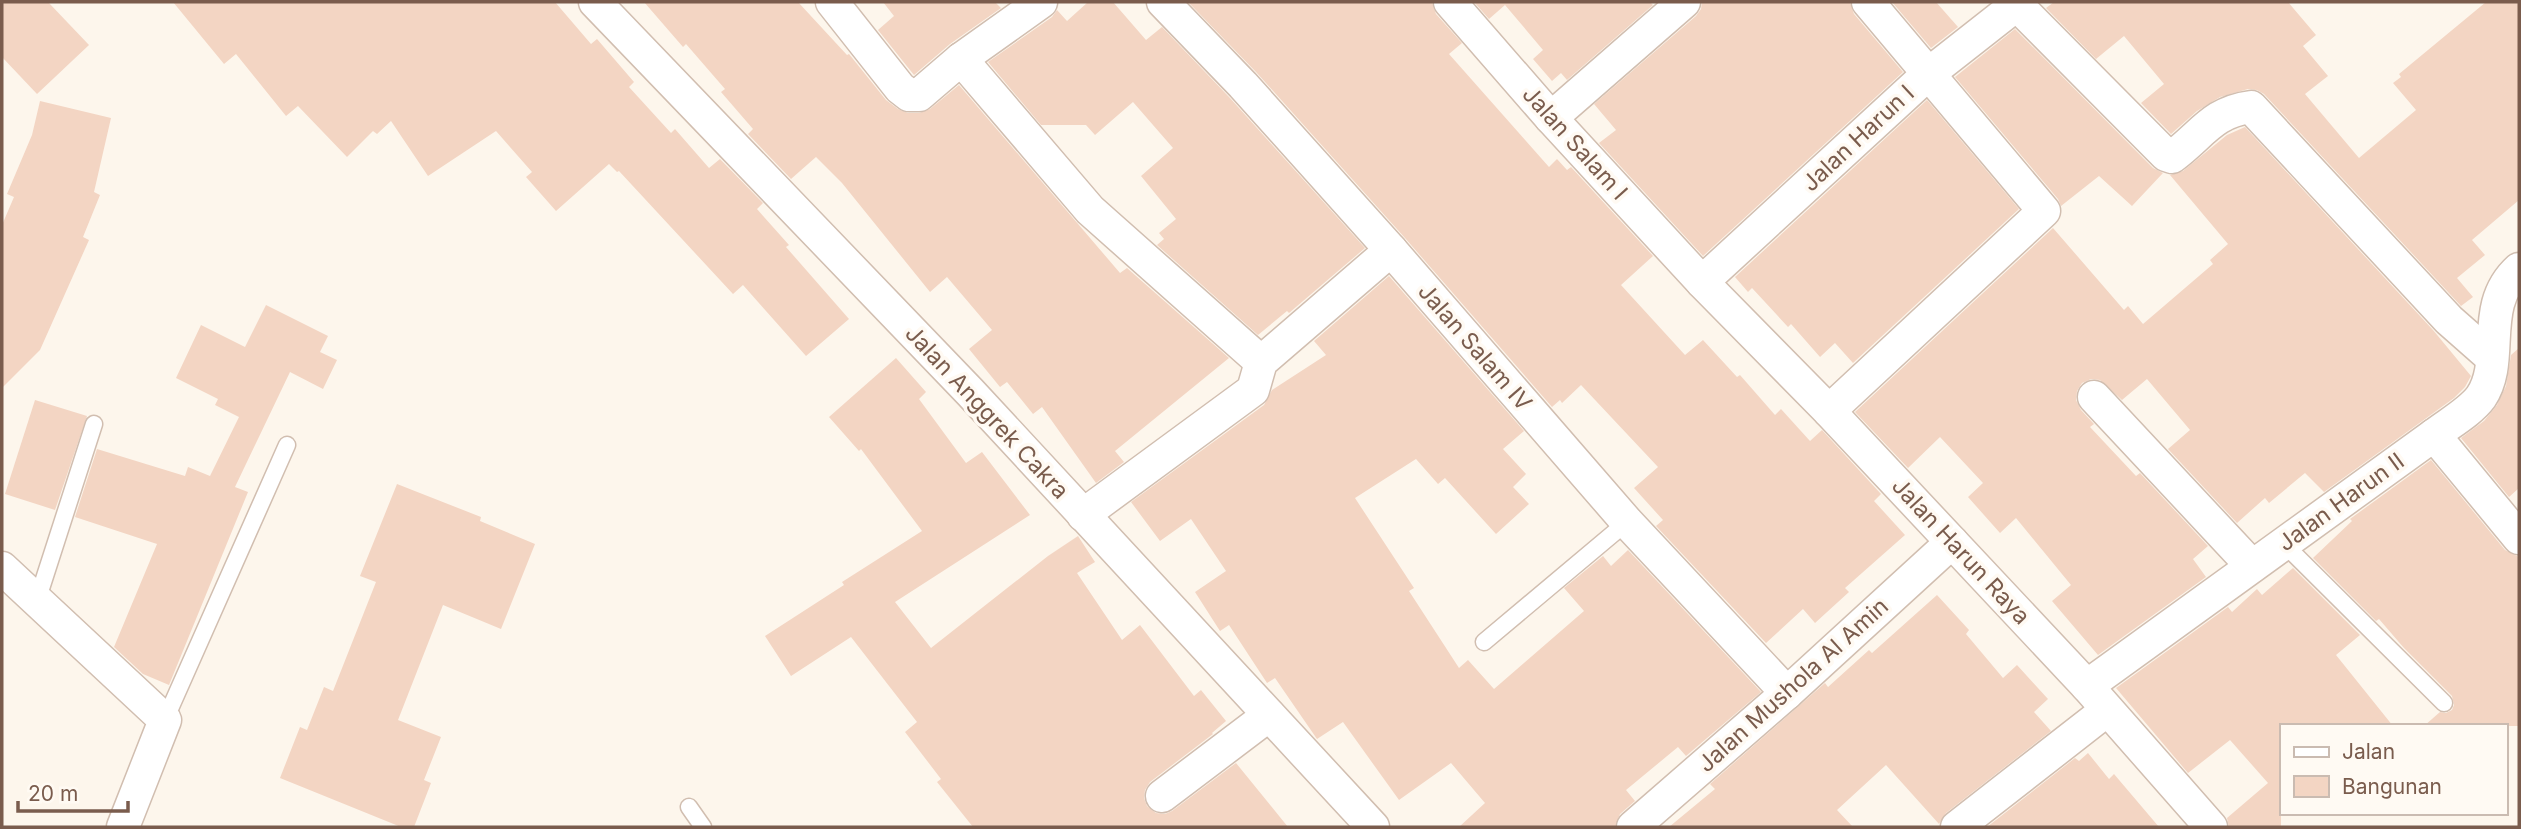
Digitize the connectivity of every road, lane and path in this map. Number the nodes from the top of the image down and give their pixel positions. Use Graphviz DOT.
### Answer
graph roads {
  1 [pos="595,2"];
  2 [pos="832,2"];
  3 [pos="1041,2"];
  4 [pos="1163,2"];
  5 [pos="1450,2"];
  6 [pos="1684,2"];
  7 [pos="1868,2"];
  8 [pos="2019,3"];
  9 [pos="961,59"];
  10 [pos="1927,75"];
  11 [pos="1550,118"];
  12 [pos="1391,250"];
  13 [pos="2519,269"];
  14 [pos="1702,282"];
  15 [pos="2491,357"];
  16 [pos="1261,362"];
  17 [pos="2094,397"];
  18 [pos="1829,411"];
  19 [pos="94,424"];
  20 [pos="2434,435"];
  21 [pos="287,444"];
  22 [pos="1083,515"];
  23 [pos="1627,522"];
  24 [pos="2519,538"];
  25 [pos="1952,542"];
  26 [pos="2284,544"];
  27 [pos="2252,566"];
  28 [pos="2,568"];
  29 [pos="37,601"];
  30 [pos="1484,642"];
  31 [pos="2087,686"];
  32 [pos="1787,693"];
  33 [pos="2444,703"];
  34 [pos="2107,710"];
  35 [pos="1269,715"];
  36 [pos="165,720"];
  37 [pos="1162,796"];
  38 [pos="689,807"];
  39 [pos="123,827"];
  40 [pos="703,827"];
  41 [pos="1373,827"];
  42 [pos="1633,827"];
  43 [pos="1957,827"];
  44 [pos="2211,827"];
  1 -- 22 [label="street, Jalan Anggrek Cakra"];
  2 -- 9 [label="street"];
  3 -- 9 [label="street"];
  4 -- 12 [label="street, Jalan Salam IV"];
  5 -- 11 [label="street, Jalan Salam I"];
  6 -- 11 [label="street"];
  7 -- 10 [label="street"];
  8 -- 10 [label="street, Jalan Harun I"];
  8 -- 15 [label="street"];
  9 -- 16 [label="street"];
  10 -- 14 [label="street, Jalan Harun I"];
  10 -- 18 [label="street"];
  11 -- 14 [label="street, Jalan Salam I"];
  12 -- 16 [label="street"];
  12 -- 23 [label="street, Jalan Salam IV"];
  13 -- 15 [label="street, Jalan Harun II"];
  14 -- 18 [label="street, Jalan Harun Raya"];
  15 -- 20 [label="street, Jalan Harun II"];
  16 -- 22 [label="street"];
  17 -- 27 [label="street"];
  18 -- 25 [label="street, Jalan Harun Raya"];
  19 -- 29 [label="lane"];
  20 -- 24 [label="street"];
  20 -- 26 [label="street, Jalan Harun II"];
  21 -- 36 [label="lane"];
  22 -- 35 [label="street, Jalan Anggrek Cakra"];
  23 -- 30 [label="lane"];
  23 -- 32 [label="street, Jalan Salam IV"];
  25 -- 31 [label="street, Jalan Harun Raya"];
  25 -- 32 [label="street, Jalan Mushola Al Amin"];
  26 -- 27 [label="street, Jalan Harun II"];
  26 -- 33 [label="lane"];
  27 -- 31 [label="street, Jalan Harun II"];
  28 -- 29 [label="street"];
  29 -- 36 [label="street"];
  31 -- 34 [label="street, Jalan Harun Raya"];
  32 -- 42 [label="street, Jalan Mushola Al Amin"];
  34 -- 43 [label="street"];
  34 -- 44 [label="street, Jalan Harun Raya"];
  35 -- 37 [label="street"];
  35 -- 41 [label="street, Jalan Anggrek Cakra"];
  36 -- 39 [label="street"];
  38 -- 40 [label="lane"];
}
